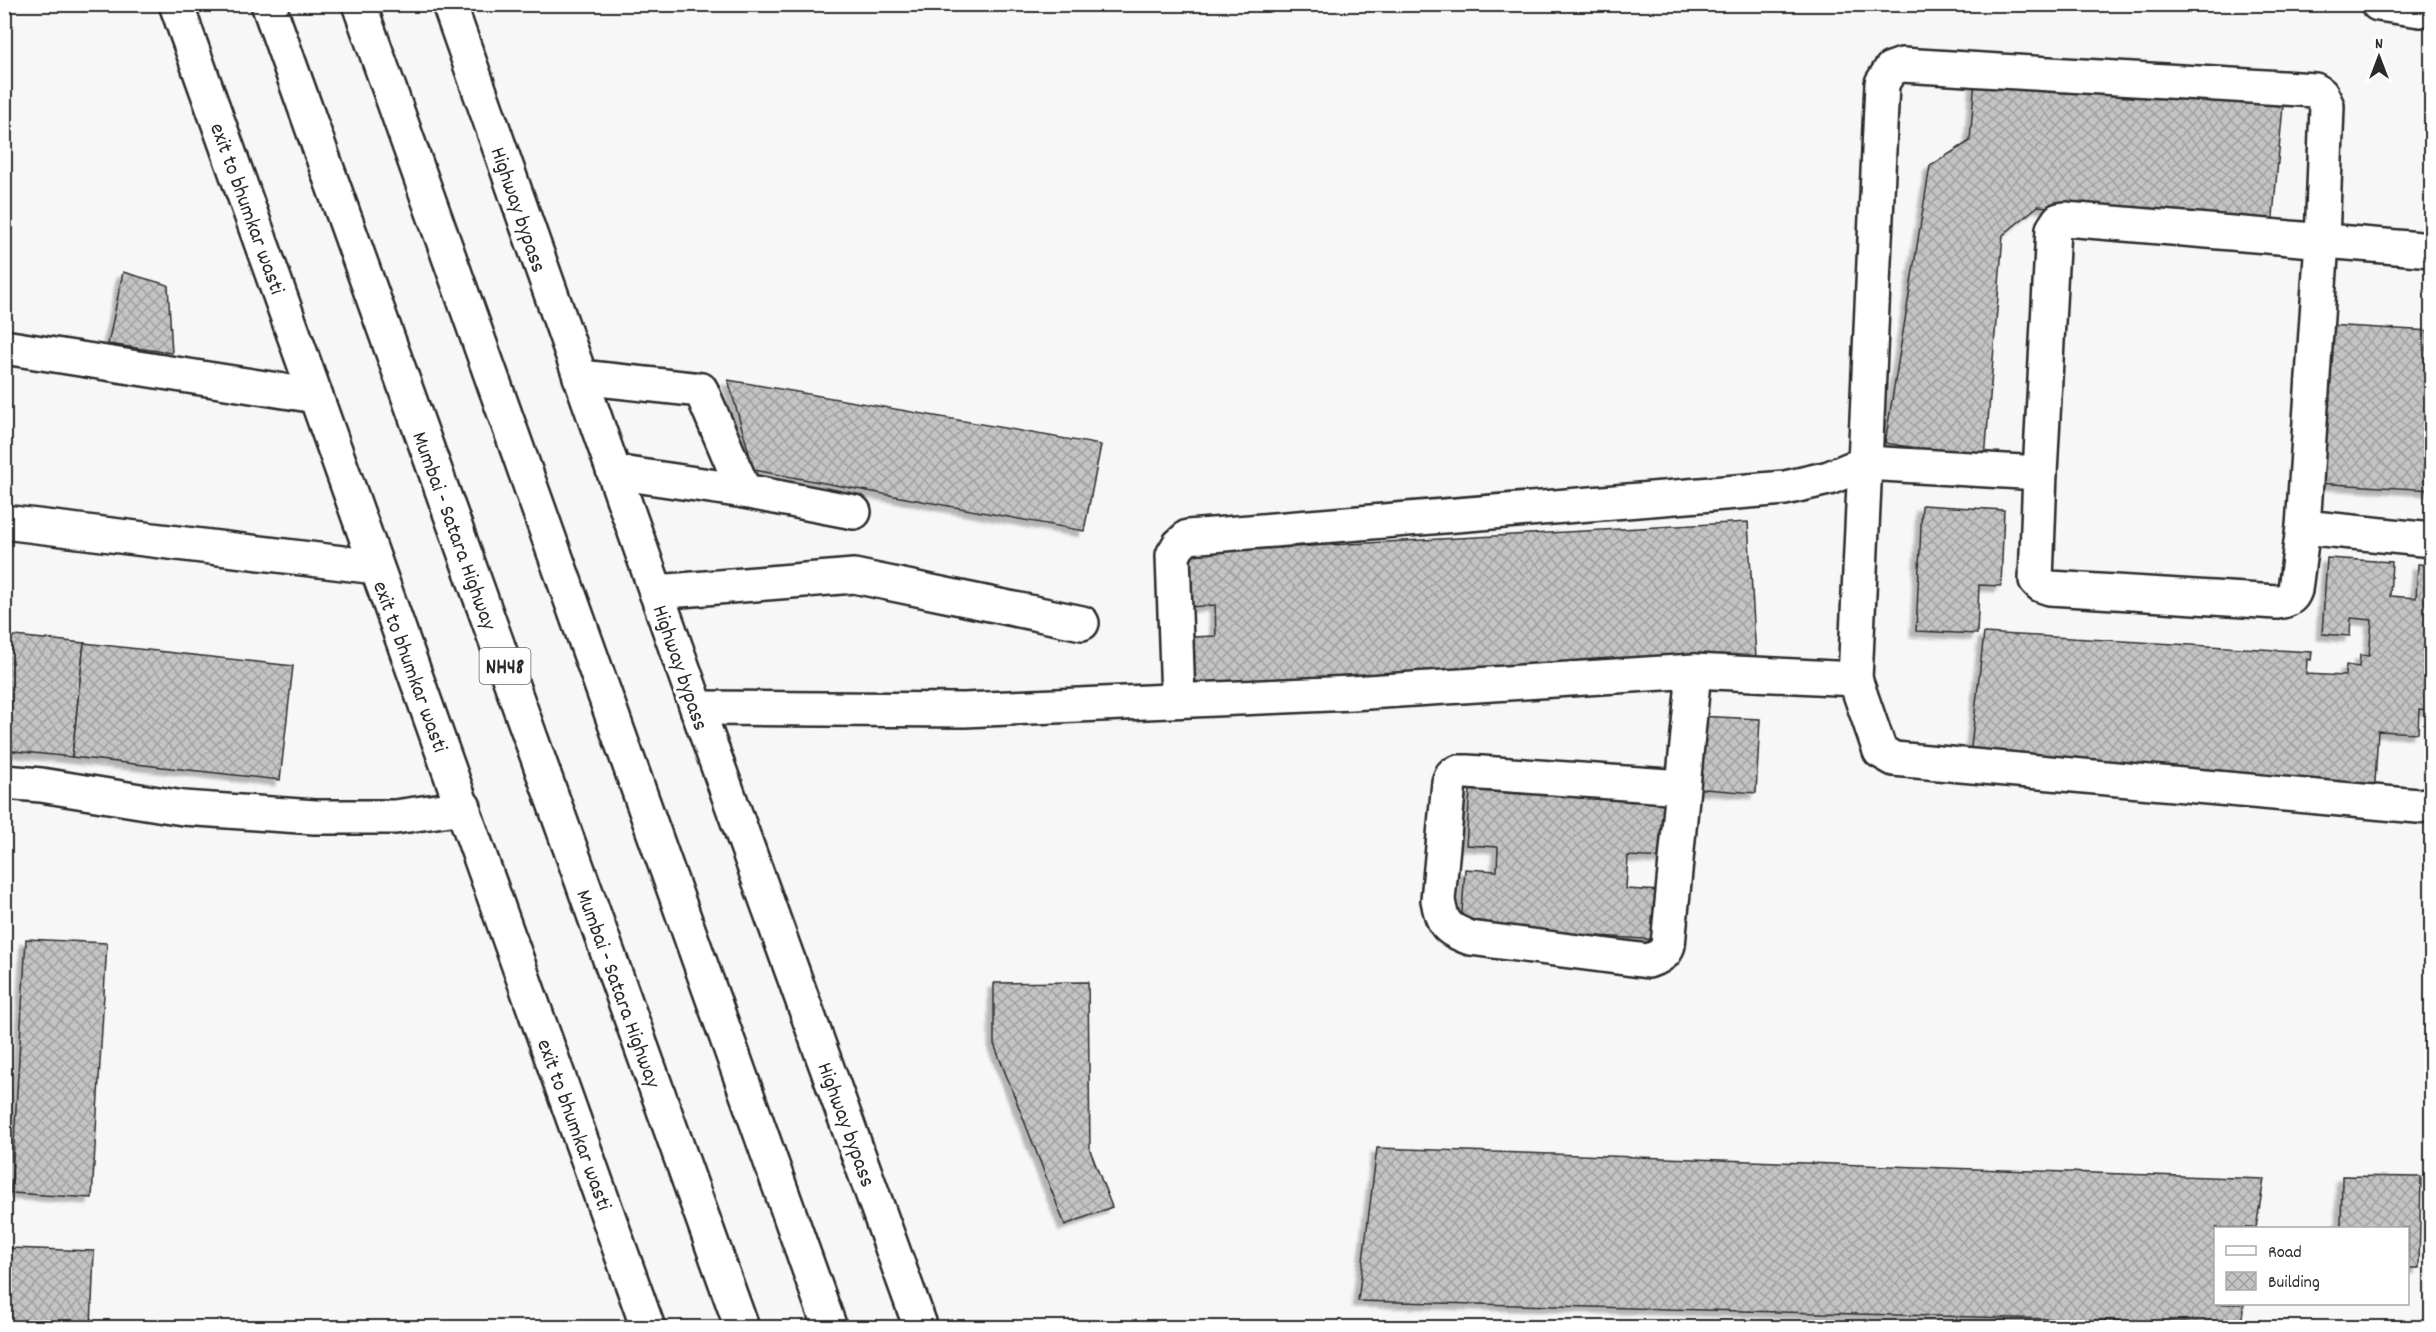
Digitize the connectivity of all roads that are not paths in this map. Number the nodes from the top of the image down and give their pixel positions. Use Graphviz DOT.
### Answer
graph roads {
  1 [pos="176,4"];
  2 [pos="268,4"];
  3 [pos="359,4"];
  4 [pos="448,4"];
  5 [pos="2378,4"];
  6 [pos="2423,16"];
  7 [pos="2322,241"];
  8 [pos="2432,250"];
  9 [pos="4,347"];
  10 [pos="580,377"];
  11 [pos="316,396"];
  12 [pos="1865,463"];
  13 [pos="614,472"];
  14 [pos="2040,473"];
  15 [pos="744,490"];
  16 [pos="854,512"];
  17 [pos="4,522"];
  18 [pos="2303,527"];
  19 [pos="2432,540"];
  20 [pos="376,567"];
  21 [pos="656,592"];
  22 [pos="1082,623"];
  23 [pos="1694,671"];
  24 [pos="1855,679"];
  25 [pos="1178,700"];
  26 [pos="697,708"];
  27 [pos="4,782"];
  28 [pos="1683,787"];
  29 [pos="2432,804"];
  30 [pos="464,807"];
  31 [pos="648,1328"];
  32 [pos="742,1328"];
  33 [pos="830,1328"];
  34 [pos="921,1328"];
  1 -- 11 [label="main road, exit to bhumkar wasti"];
  2 -- 32 [label="main road, Mumbai - Satara Highway / NH48"];
  3 -- 33 [label="main road"];
  4 -- 10 [label="main road, Highway bypass"];
  5 -- 6 [label="main road"];
  7 -- 8 [label="main road"];
  7 -- 12 [label="main road"];
  7 -- 14 [label="main road"];
  7 -- 18 [label="main road"];
  9 -- 11 [label="main road"];
  10 -- 13 [label="main road, Highway bypass"];
  10 -- 15 [label="main road"];
  11 -- 20 [label="main road, exit to bhumkar wasti"];
  12 -- 14 [label="main road"];
  12 -- 24 [label="main road"];
  12 -- 25 [label="main road"];
  13 -- 15 [label="main road"];
  13 -- 21 [label="main road, Highway bypass"];
  14 -- 18 [label="main road"];
  15 -- 16 [label="main road"];
  17 -- 20 [label="main road"];
  18 -- 19 [label="main road"];
  20 -- 30 [label="main road, exit to bhumkar wasti"];
  21 -- 22 [label="main road"];
  21 -- 26 [label="main road, Highway bypass"];
  23 -- 24 [label="main road"];
  23 -- 25 [label="main road"];
  23 -- 28 [label="main road"];
  24 -- 29 [label="main road"];
  25 -- 26 [label="main road"];
  26 -- 34 [label="main road, Highway bypass"];
  27 -- 30 [label="main road"];
  28 -- 28 [label="main road"];
  30 -- 31 [label="main road, exit to bhumkar wasti"];
}
